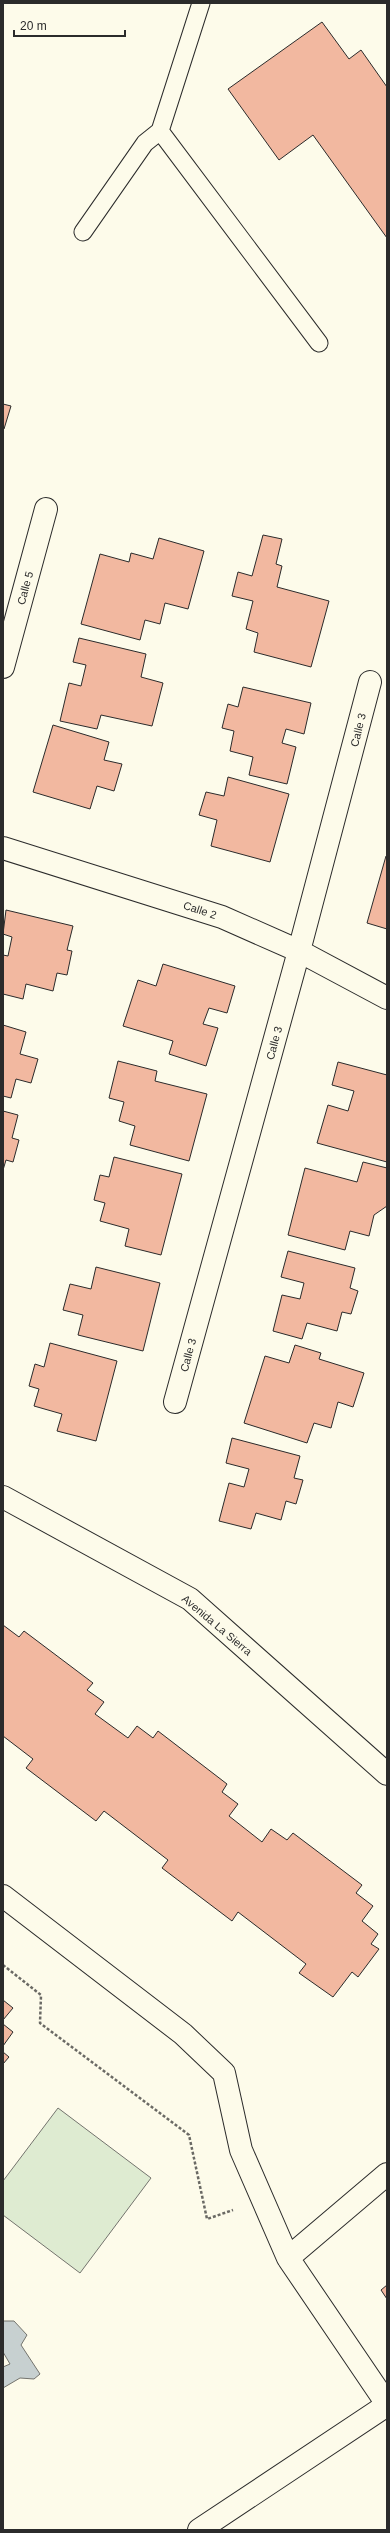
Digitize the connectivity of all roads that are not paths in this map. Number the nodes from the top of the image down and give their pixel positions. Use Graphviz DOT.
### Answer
graph roads {
  1 [pos="201,3"];
  2 [pos="160,132"];
  3 [pos="83,232"];
  4 [pos="319,343"];
  5 [pos="46,509"];
  6 [pos="3,668"];
  7 [pos="370,682"];
  8 [pos="3,848"];
  9 [pos="299,951"];
  10 [pos="387,998"];
  11 [pos="175,1402"];
  12 [pos="3,1497"];
  13 [pos="387,1774"];
  14 [pos="3,1896"];
  15 [pos="387,2174"];
  16 [pos="288,2258"];
  17 [pos="387,2405"];
  18 [pos="199,2530"];
  1 -- 2 [label="lane"];
  2 -- 3 [label="lane"];
  2 -- 4 [label="lane"];
  5 -- 6 [label="street, Calle 5"];
  7 -- 9 [label="street, Calle 3"];
  8 -- 9 [label="street, Calle 2"];
  9 -- 10 [label="street, Calle 2"];
  9 -- 11 [label="street, Calle 3"];
  12 -- 13 [label="street, Avenida La Sierra"];
  14 -- 16 [label="street"];
  15 -- 16 [label="street"];
  16 -- 17 [label="street"];
  17 -- 18 [label="street"];
}
